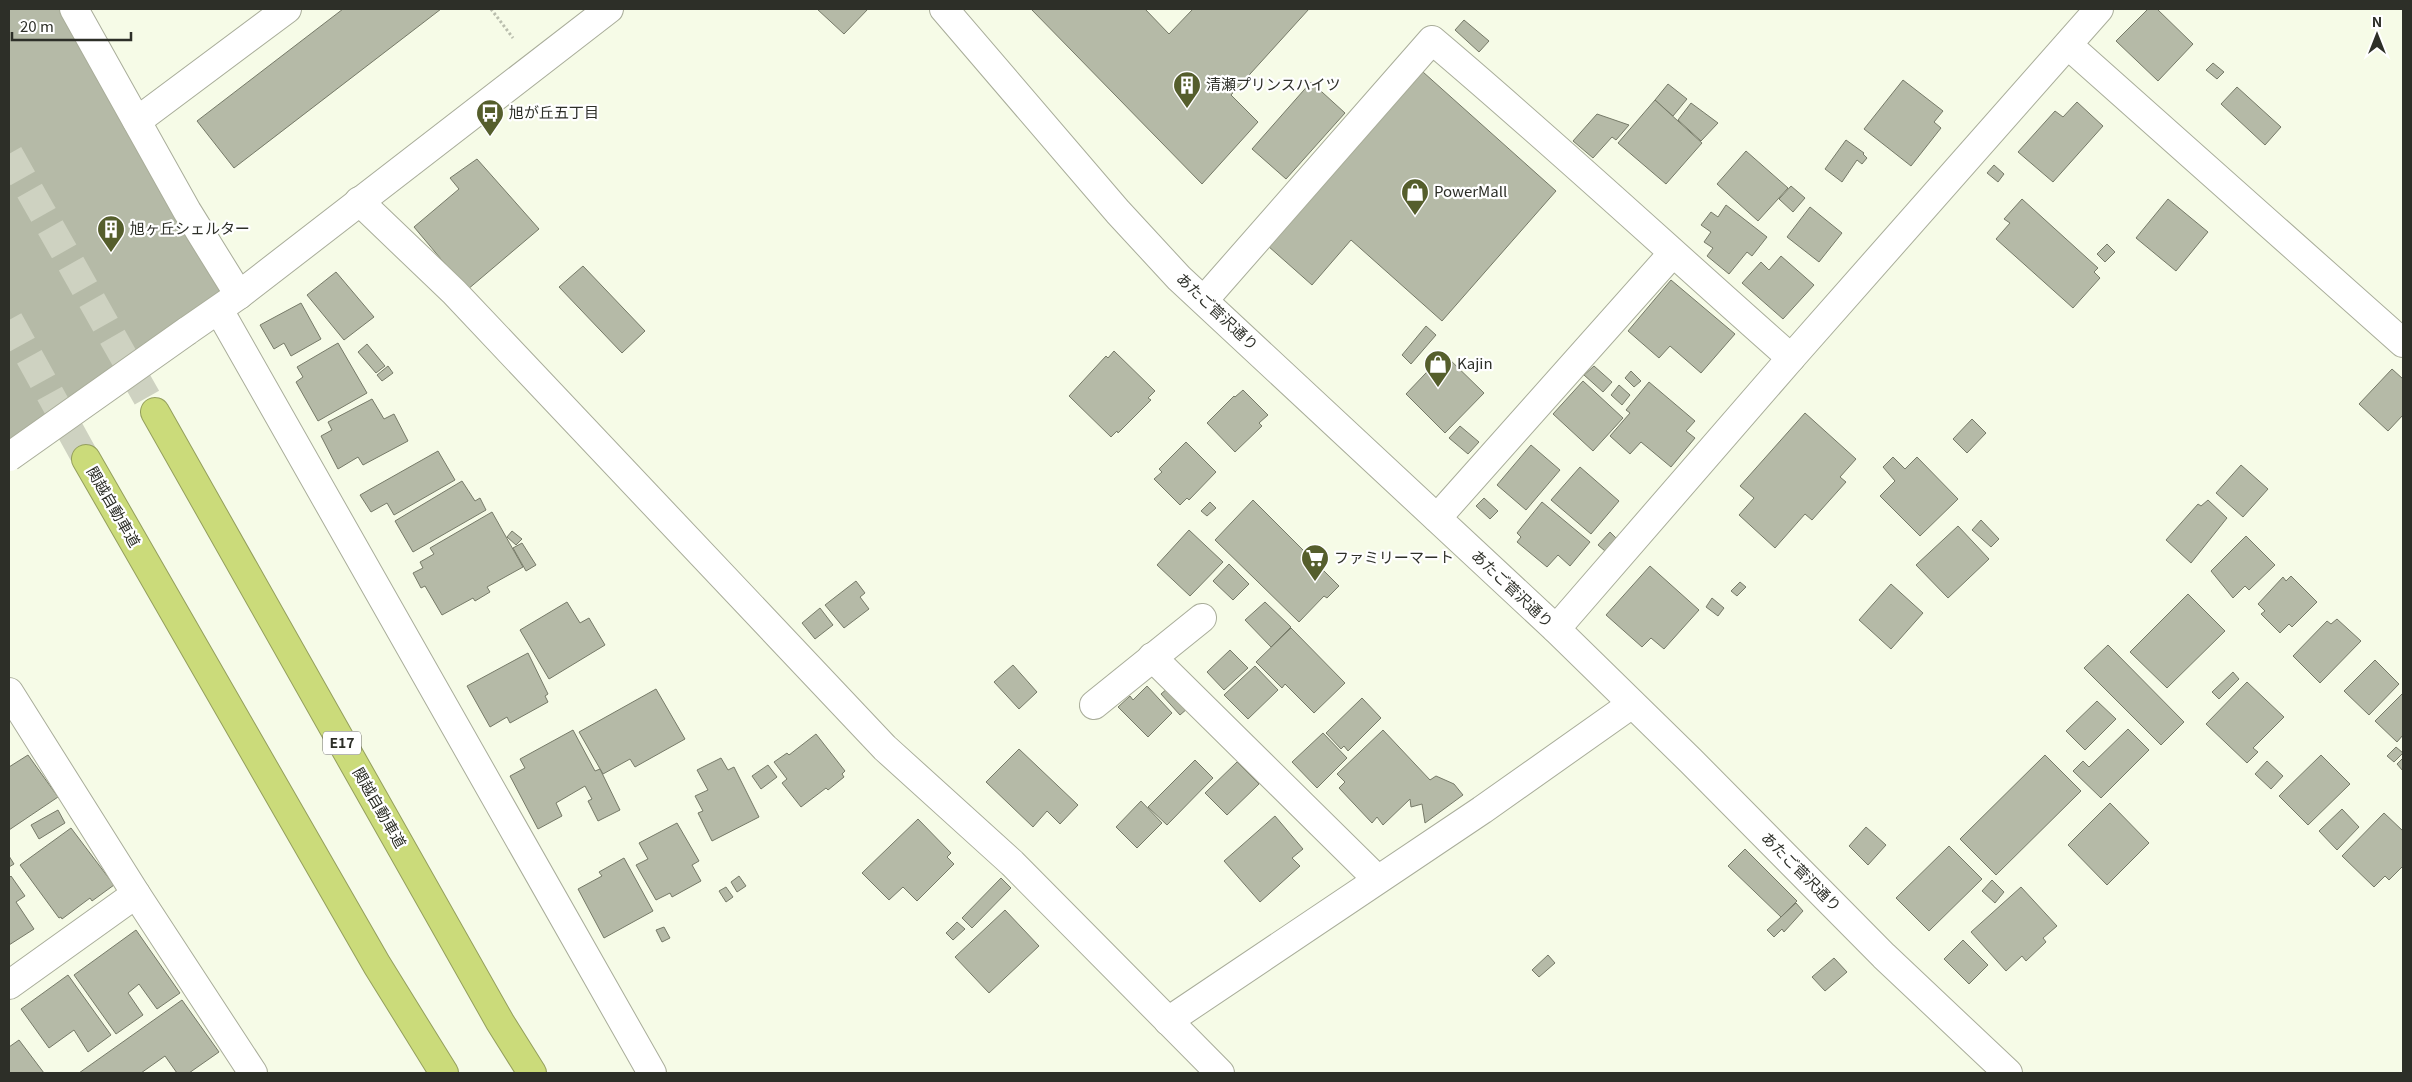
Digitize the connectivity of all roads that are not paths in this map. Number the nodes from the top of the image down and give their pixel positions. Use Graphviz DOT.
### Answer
graph roads {
  1 [pos="74,9"];
  2 [pos="287,9"];
  3 [pos="609,9"];
  4 [pos="944,9"];
  5 [pos="2099,9"];
  6 [pos="2068,45"];
  7 [pos="137,121"];
  8 [pos="359,201"];
  9 [pos="1672,254"];
  10 [pos="1204,300"];
  11 [pos="229,302"];
  12 [pos="2403,343"];
  13 [pos="1791,358"];
  14 [pos="155,412"];
  15 [pos="9,456"];
  16 [pos="86,459"];
  17 [pos="1437,518"];
  18 [pos="1202,618"];
  19 [pos="1556,630"];
  20 [pos="1152,657"];
  21 [pos="1632,704"];
  22 [pos="1094,705"];
  23 [pos="13,710"];
  24 [pos="1377,879"];
  25 [pos="136,894"];
  26 [pos="9,985"];
  27 [pos="1168,1021"];
  28 [pos="251,1072"];
  29 [pos="444,1073"];
  30 [pos="532,1073"];
  31 [pos="652,1073"];
  32 [pos="1220,1073"];
  33 [pos="2008,1073"];
  1 -- 7 [label="street"];
  2 -- 7 [label="street"];
  3 -- 8 [label="street"];
  4 -- 10 [label="street, あたご菅沢通り"];
  5 -- 6 [label="street"];
  6 -- 12 [label="street"];
  6 -- 13 [label="street"];
  7 -- 11 [label="street"];
  8 -- 11 [label="street"];
  8 -- 27 [label="street"];
  9 -- 10 [label="street"];
  9 -- 13 [label="street"];
  9 -- 17 [label="street"];
  10 -- 17 [label="street, あたご菅沢通り"];
  11 -- 15 [label="street, bridge"];
  11 -- 31 [label="street"];
  13 -- 19 [label="street"];
  14 -- 30 [label="highway, 関越自動車道 / E17"];
  16 -- 29 [label="highway, 関越自動車道"];
  17 -- 19 [label="street, あたご菅沢通り"];
  18 -- 20 [label="street"];
  19 -- 21 [label="street, あたご菅沢通り"];
  20 -- 22 [label="street"];
  20 -- 24 [label="street"];
  21 -- 24 [label="street"];
  21 -- 33 [label="street, あたご菅沢通り"];
  23 -- 25 [label="street"];
  24 -- 27 [label="street"];
  25 -- 26 [label="street"];
  25 -- 28 [label="street"];
  27 -- 32 [label="street"];
}
